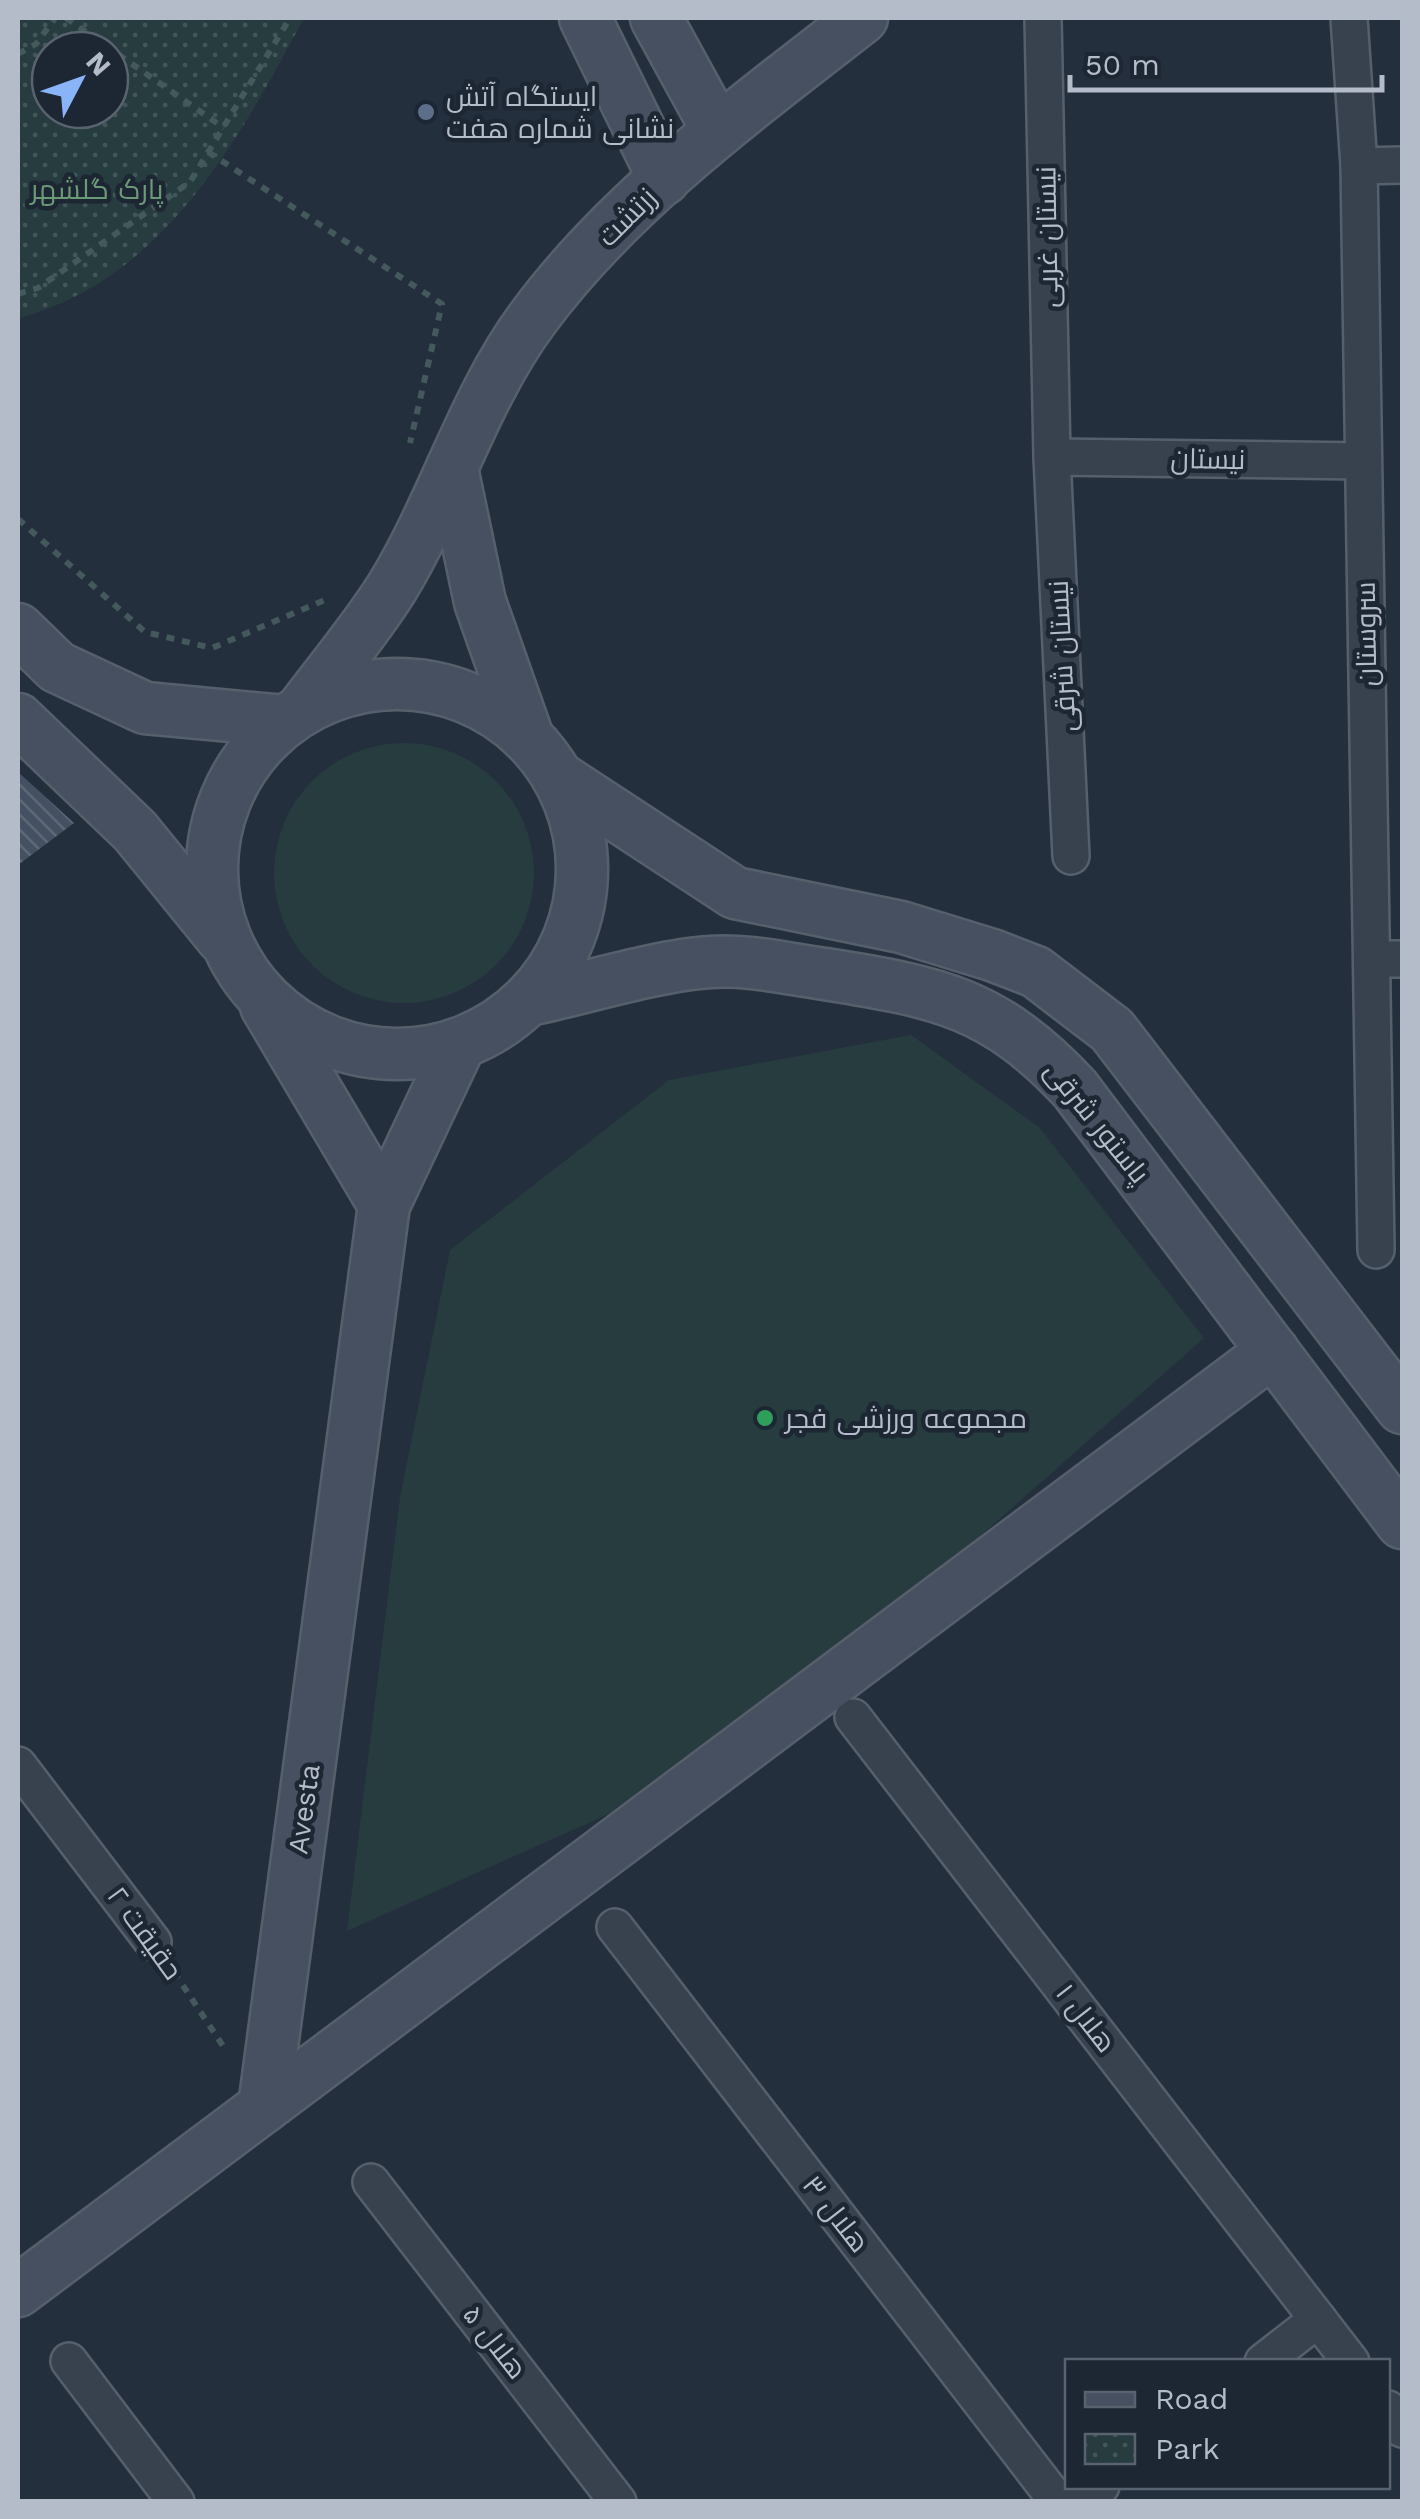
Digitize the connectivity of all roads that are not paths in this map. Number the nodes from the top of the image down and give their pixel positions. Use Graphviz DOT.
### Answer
graph roads {
  1 [pos="585,18"];
  2 [pos="656,18"];
  3 [pos="862,18"];
  4 [pos="1043,18"];
  5 [pos="1350,18"];
  6 [pos="718,131"];
  7 [pos="1402,165"];
  8 [pos="1358,166"];
  9 [pos="664,179"];
  10 [pos="1052,456"];
  11 [pos="1363,461"];
  12 [pos="429,464"];
  13 [pos="18,629"];
  14 [pos="294,714"];
  15 [pos="18,719"];
  16 [pos="543,758"];
  17 [pos="1071,856"];
  18 [pos="228,945"];
  19 [pos="1387,959"];
  20 [pos="259,993"];
  21 [pos="530,1000"];
  22 [pos="460,1044"];
  23 [pos="384,1205"];
  24 [pos="1376,1250"];
  25 [pos="1273,1352"];
  26 [pos="1384,1363"];
  27 [pos="1402,1408"];
  28 [pos="1402,1523"];
  29 [pos="853,1717"];
  30 [pos="18,1765"];
  31 [pos="615,1928"];
  32 [pos="154,1942"];
  33 [pos="264,2107"];
  34 [pos="371,2182"];
  35 [pos="18,2291"];
  36 [pos="1318,2319"];
  37 [pos="1267,2359"];
  38 [pos="1349,2359"];
  39 [pos="70,2362"];
  40 [pos="176,2502"];
  41 [pos="618,2502"];
  42 [pos="1058,2502"];
  1 -- 9 [label="main road"];
  2 -- 6 [label="main road"];
  3 -- 6 [label="main road, زرتشت"];
  4 -- 10 [label="street, نیستان غربی"];
  5 -- 8 [label="street, سروستان"];
  6 -- 9 [label="main road, زرتشت"];
  7 -- 8 [label="street"];
  8 -- 11 [label="street, سروستان"];
  9 -- 12 [label="main road, زرتشت"];
  10 -- 11 [label="street, نیستان"];
  10 -- 17 [label="street, نیستان شرقی"];
  11 -- 19 [label="street, سروستان"];
  12 -- 14 [label="main road, زرتشت"];
  12 -- 16 [label="main road"];
  13 -- 14 [label="main road"];
  14 -- 16 [label="main road"];
  14 -- 18 [label="main road, زرتشت"];
  15 -- 18 [label="main road"];
  16 -- 21 [label="main road"];
  16 -- 26 [label="main road"];
  18 -- 20 [label="main road"];
  19 -- 24 [label="street, سروستان"];
  20 -- 22 [label="main road"];
  20 -- 23 [label="main road"];
  21 -- 22 [label="main road"];
  21 -- 25 [label="main road, پاستور شرقی"];
  22 -- 23 [label="main road, Avesta"];
  23 -- 33 [label="main road, Avesta"];
  25 -- 28 [label="main road, پاستور شرقی"];
  25 -- 33 [label="main road"];
  26 -- 27 [label="main road"];
  29 -- 36 [label="street, هلال ۱"];
  30 -- 32 [label="street, حقیقت ۲"];
  31 -- 42 [label="street, هلال ۳"];
  33 -- 35 [label="main road"];
  34 -- 41 [label="street, هلال ۵"];
  36 -- 37 [label="street"];
  36 -- 38 [label="street, هلال ۱"];
  39 -- 40 [label="street"];
}
